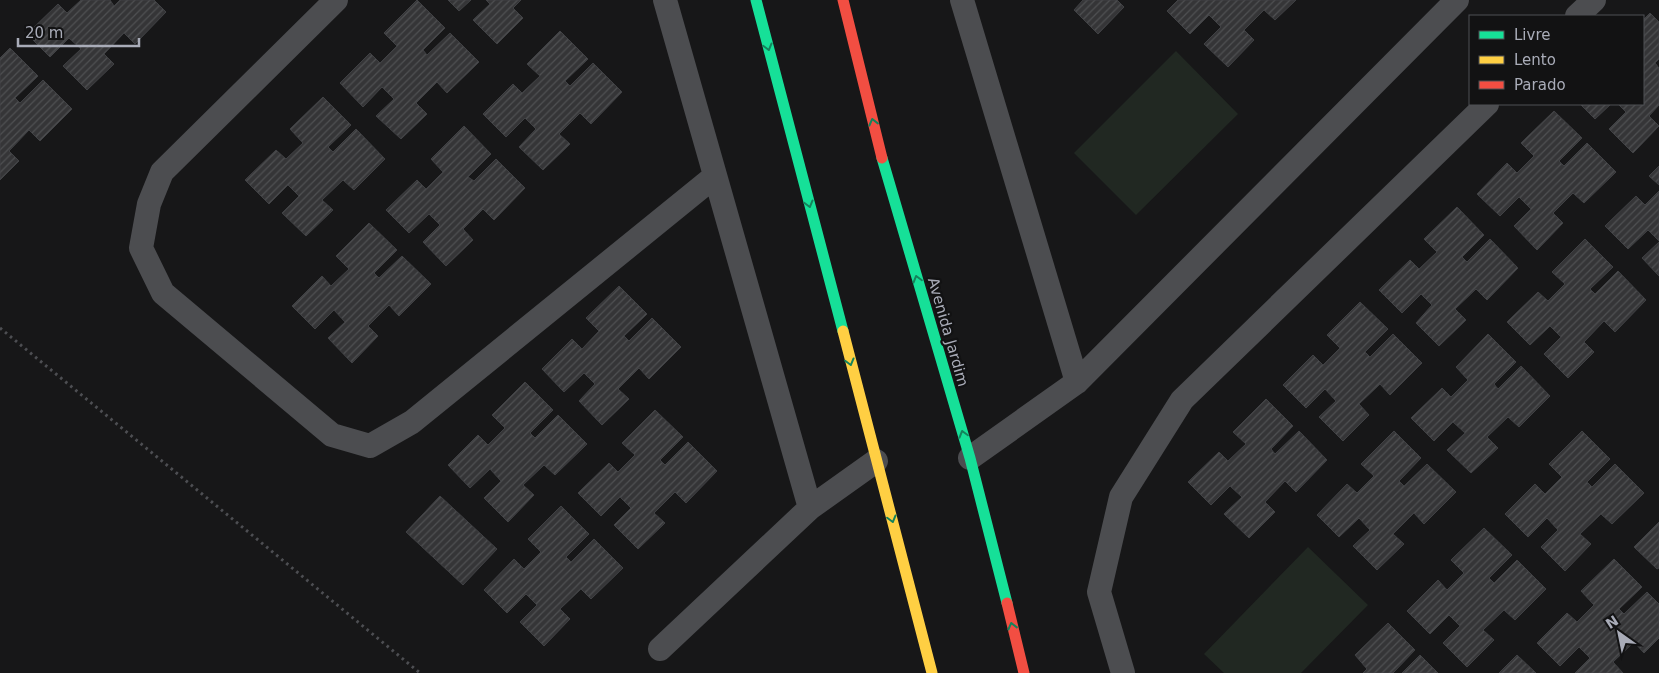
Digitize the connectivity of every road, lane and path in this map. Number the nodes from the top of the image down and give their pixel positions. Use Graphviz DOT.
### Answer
graph roads {
  1 [pos="336,0"];
  2 [pos="665,0"];
  3 [pos="756,0"];
  4 [pos="843,0"];
  5 [pos="962,0"];
  6 [pos="1456,0"];
  7 [pos="1594,0"];
  8 [pos="1578,15"];
  9 [pos="1486,105"];
  10 [pos="715,176"];
  11 [pos="0,328"];
  12 [pos="1077,382"];
  13 [pos="970,458"];
  14 [pos="876,461"];
  15 [pos="810,508"];
  16 [pos="660,649"];
  17 [pos="420,673"];
  18 [pos="932,673"];
  19 [pos="1024,673"];
  20 [pos="1123,673"];
  1 -- 10 [label="lane"];
  2 -- 10 [label="lane"];
  3 -- 14 [label="street, one-way"];
  13 -- 4 [label="street, Avenida Jardim, one-way"];
  5 -- 12 [label="lane"];
  6 -- 12 [label="lane"];
  7 -- 8 [label="lane"];
  9 -- 20 [label="lane"];
  10 -- 15 [label="lane"];
  11 -- 17 [label="path"];
  12 -- 13 [label="lane"];
  19 -- 13 [label="street, Avenida Jardim, one-way"];
  14 -- 15 [label="lane"];
  14 -- 18 [label="street, one-way"];
  15 -- 16 [label="lane"];
}
